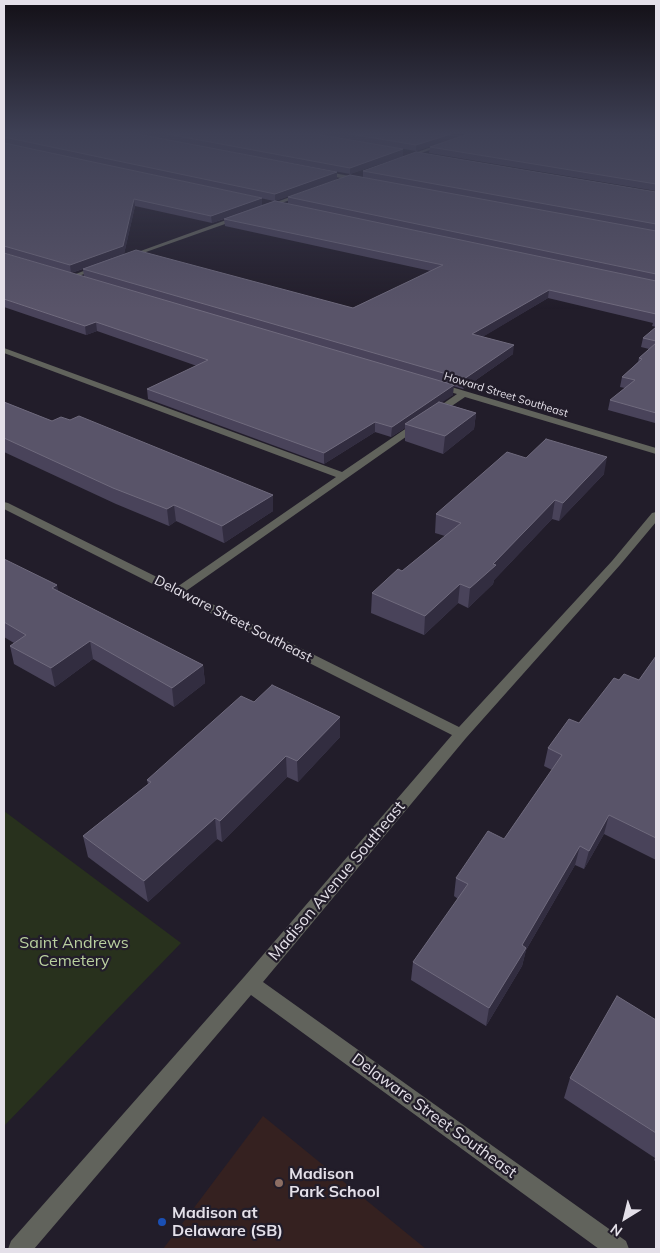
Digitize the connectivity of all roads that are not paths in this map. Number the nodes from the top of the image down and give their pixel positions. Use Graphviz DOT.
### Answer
graph roads {
  1 [pos="306,193"];
  2 [pos="271,205"];
  3 [pos="262,206"];
  4 [pos="281,207"];
  5 [pos="244,215"];
  6 [pos="117,261"];
  7 [pos="108,264"];
  8 [pos="90,283"];
  9 [pos="4,350"];
  10 [pos="425,382"];
  11 [pos="463,394"];
  12 [pos="656,451"];
  13 [pos="343,476"];
  14 [pos="4,505"];
  15 [pos="656,515"];
  16 [pos="177,592"];
  17 [pos="461,734"];
  18 [pos="250,983"];
  19 [pos="19,1249"];
  20 [pos="618,1249"];
  1 -- 2 [label="street"];
  2 -- 3 [label="street"];
  2 -- 4 [label="street"];
  5 -- 6 [label="street"];
  7 -- 8 [label="street"];
  9 -- 13 [label="street"];
  10 -- 11 [label="street, Howard Street Southeast"];
  11 -- 12 [label="street, Howard Street Southeast"];
  11 -- 13 [label="street"];
  13 -- 16 [label="street"];
  14 -- 16 [label="street, Delaware Street Southeast"];
  15 -- 17 [label="street, Madison Avenue Southeast"];
  16 -- 17 [label="street, Delaware Street Southeast"];
  17 -- 18 [label="street, Madison Avenue Southeast"];
  18 -- 19 [label="street, Madison Avenue Southeast"];
  18 -- 20 [label="street, Delaware Street Southeast"];
}
